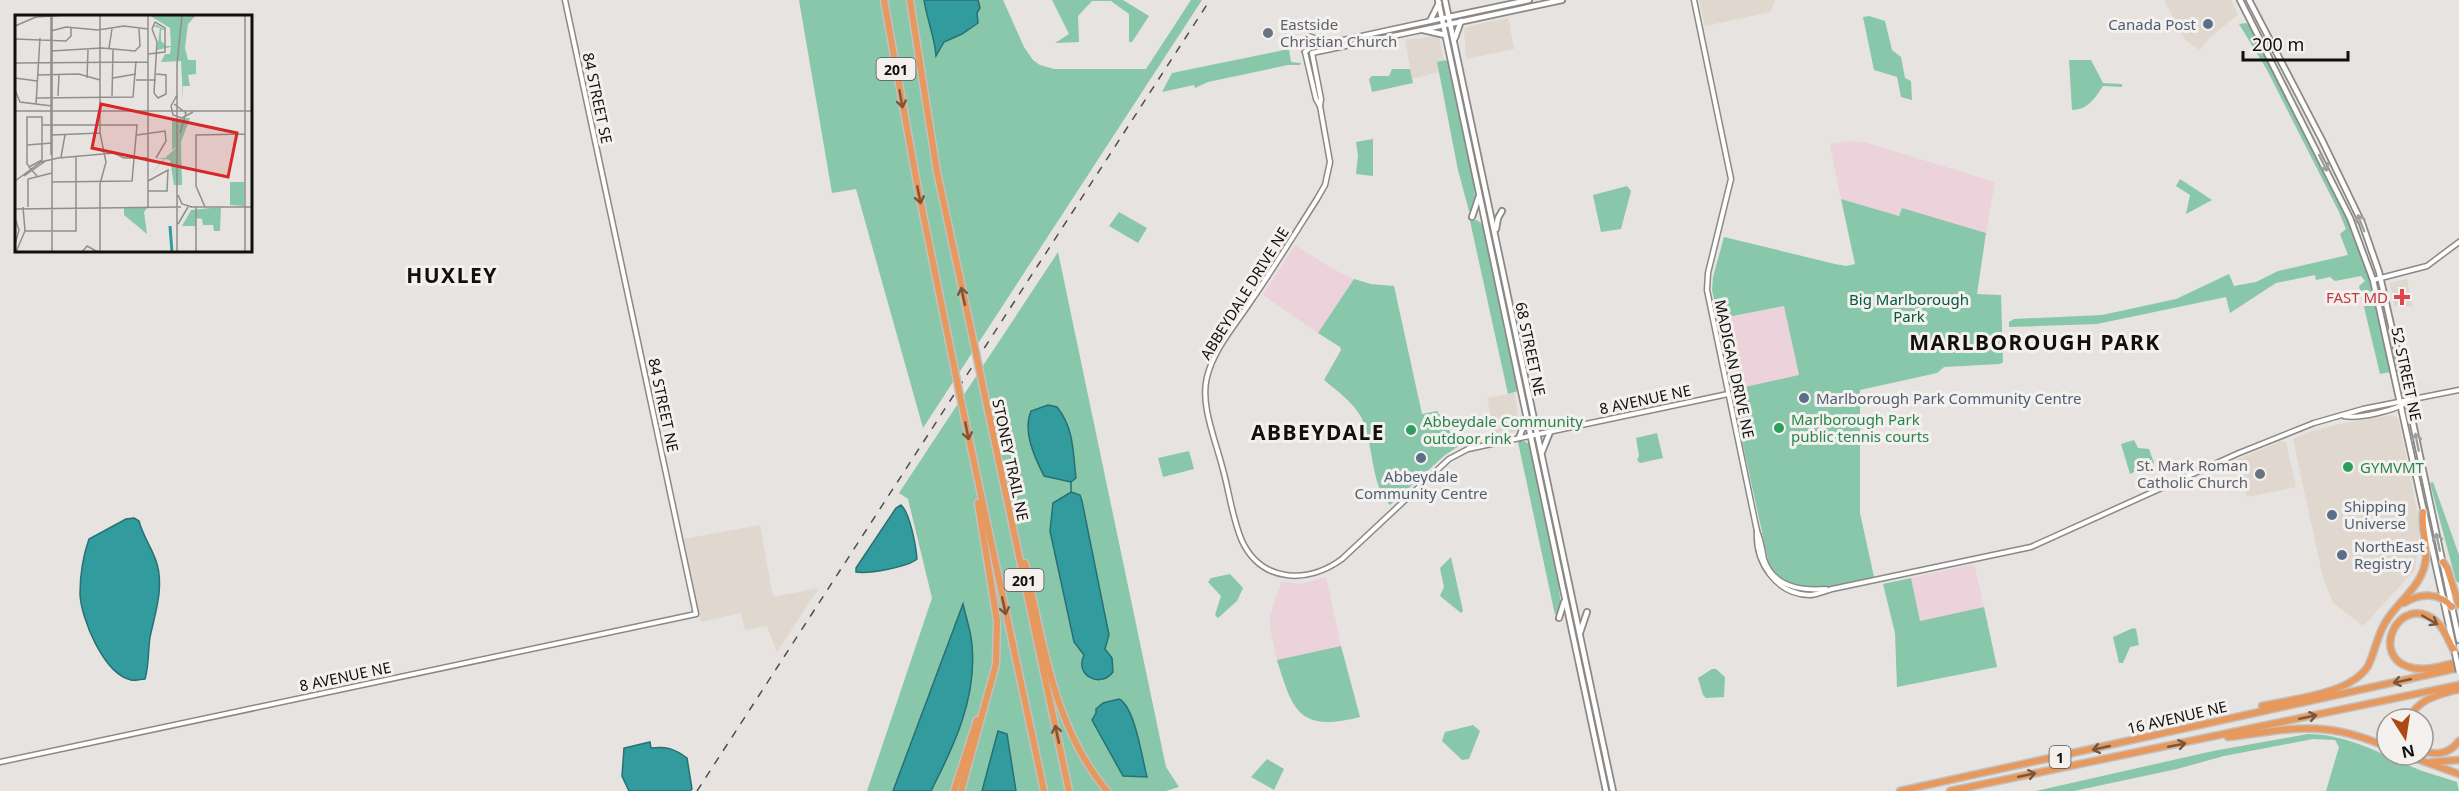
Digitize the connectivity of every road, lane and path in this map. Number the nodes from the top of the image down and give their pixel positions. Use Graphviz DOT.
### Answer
graph roads {
  1 [pos="565,0"];
  2 [pos="884,0"];
  3 [pos="910,0"];
  4 [pos="1445,0"];
  5 [pos="1529,0"];
  6 [pos="1563,0"];
  7 [pos="1694,0"];
  8 [pos="2240,0"];
  9 [pos="2249,0"];
  10 [pos="1438,1"];
  11 [pos="1446,6"];
  12 [pos="2254,12"];
  13 [pos="1466,14"];
  14 [pos="2247,15"];
  15 [pos="1449,17"];
  16 [pos="1442,19"];
  17 [pos="1430,21"];
  18 [pos="1461,21"];
  19 [pos="1450,24"];
  20 [pos="1443,25"];
  21 [pos="1423,30"];
  22 [pos="1445,35"];
  23 [pos="1308,36"];
  24 [pos="1330,43"];
  25 [pos="1454,44"];
  26 [pos="1305,52"];
  27 [pos="1312,53"];
  28 [pos="1320,106"];
  29 [pos="1480,190"];
  30 [pos="608,201"];
  31 [pos="1502,211"];
  32 [pos="1472,217"];
  33 [pos="1495,235"];
  34 [pos="2459,242"];
  35 [pos="2381,278"];
  36 [pos="2373,280"];
  37 [pos="2459,390"];
  38 [pos="1728,394"];
  39 [pos="2409,400"];
  40 [pos="2401,404"];
  41 [pos="1527,417"];
  42 [pos="1550,432"];
  43 [pos="1534,435"];
  44 [pos="1519,438"];
  45 [pos="1541,454"];
  46 [pos="974,466"];
  47 [pos="1004,486"];
  48 [pos="2423,512"];
  49 [pos="2443,561"];
  50 [pos="1565,599"];
  51 [pos="2443,599"];
  52 [pos="2459,605"];
  53 [pos="2396,608"];
  54 [pos="2452,608"];
  55 [pos="1587,612"];
  56 [pos="696,614"];
  57 [pos="1559,618"];
  58 [pos="1579,635"];
  59 [pos="2459,640"];
  60 [pos="2455,653"];
  61 [pos="2459,662"];
  62 [pos="2459,670"];
  63 [pos="2459,687"];
  64 [pos="986,704"];
  65 [pos="2417,707"];
  66 [pos="2219,720"];
  67 [pos="2209,738"];
  68 [pos="2459,741"];
  69 [pos="2375,742"];
  70 [pos="2435,754"];
  71 [pos="2459,760"];
  72 [pos="0,762"];
  73 [pos="2435,762"];
  74 [pos="2435,765"];
  75 [pos="2459,774"];
  76 [pos="954,791"];
  77 [pos="961,791"];
  78 [pos="1044,791"];
  79 [pos="1069,791"];
  80 [pos="1107,791"];
  81 [pos="1606,791"];
  82 [pos="1612,791"];
  83 [pos="1900,791"];
  84 [pos="1950,791"];
  1 -- 30 [label="street, 84 STREET SE"];
  2 -- 46 [label="highway, 201, one-way, bridge"];
  47 -- 3 [label="highway, STONEY TRAIL NE / 201, one-way, bridge"];
  4 -- 11 [label="main road, 68 STREET NE"];
  5 -- 13 [label="main road"];
  6 -- 18 [label="main road"];
  7 -- 38 [label="street, MADIGAN DRIVE NE"];
  8 -- 14 [label="main road, 52 STREET NE"];
  9 -- 12 [label="main road, 52 STREET NE"];
  10 -- 16 [label="main road, 68 STREET NE"];
  10 -- 17 [label="main road"];
  11 -- 13 [label="main road"];
  11 -- 15 [label="main road, 68 STREET NE"];
  12 -- 14 [label="street"];
  35 -- 12 [label="main road, 52 STREET NE, one-way"];
  13 -- 15 [label="main road"];
  14 -- 36 [label="main road, 52 STREET NE, one-way"];
  15 -- 16 [label="street"];
  15 -- 19 [label="main road, 68 STREET NE"];
  16 -- 17 [label="street"];
  16 -- 20 [label="main road, 68 STREET NE"];
  17 -- 24 [label="street"];
  18 -- 19 [label="main road"];
  18 -- 25 [label="main road"];
  19 -- 20 [label="street"];
  19 -- 25 [label="main road, 68 STREET NE"];
  20 -- 21 [label="street"];
  20 -- 22 [label="main road, 68 STREET NE"];
  21 -- 22 [label="main road"];
  21 -- 27 [label="street"];
  22 -- 29 [label="main road, 68 STREET NE"];
  23 -- 24 [label="street"];
  24 -- 26 [label="street"];
  25 -- 33 [label="main road, 68 STREET NE"];
  26 -- 27 [label="street"];
  26 -- 28 [label="street, ABBEYDALE DRIVE NE"];
  27 -- 28 [label="street, ABBEYDALE DRIVE NE"];
  28 -- 44 [label="street, ABBEYDALE DRIVE NE"];
  29 -- 32 [label="main road"];
  29 -- 41 [label="main road, 68 STREET NE"];
  30 -- 56 [label="street, 84 STREET NE"];
  31 -- 33 [label="main road"];
  33 -- 43 [label="main road, 68 STREET NE"];
  34 -- 35 [label="street"];
  35 -- 36 [label="street"];
  35 -- 39 [label="main road, 52 STREET NE"];
  36 -- 40 [label="main road, 52 STREET NE"];
  37 -- 39 [label="street, MADIGAN DRIVE NE"];
  38 -- 40 [label="street, MADIGAN DRIVE NE"];
  38 -- 42 [label="street, 8 AVENUE NE"];
  39 -- 40 [label="street, MADIGAN DRIVE NE"];
  49 -- 39 [label="main road, 52 STREET NE, one-way"];
  40 -- 48 [label="main road, 52 STREET NE"];
  41 -- 43 [label="main road, 68 STREET NE"];
  41 -- 44 [label="main road"];
  42 -- 43 [label="street, 8 AVENUE NE"];
  42 -- 45 [label="main road"];
  43 -- 44 [label="street, ABBEYDALE DRIVE NE"];
  43 -- 45 [label="main road, 68 STREET NE"];
  43 -- 50 [label="main road, 68 STREET NE"];
  45 -- 58 [label="main road, 68 STREET NE"];
  46 -- 64 [label="highway"];
  46 -- 78 [label="highway, 201, one-way"];
  79 -- 47 [label="highway, STONEY TRAIL NE / 201, one-way"];
  47 -- 80 [label="highway"];
  48 -- 51 [label="main road, 52 STREET NE"];
  48 -- 53 [label="highway"];
  49 -- 52 [label="highway"];
  49 -- 54 [label="main road, 52 STREET NE"];
  50 -- 57 [label="main road"];
  50 -- 81 [label="main road, 68 STREET NE"];
  51 -- 53 [label="highway"];
  51 -- 54 [label="highway"];
  51 -- 60 [label="main road, 52 STREET NE"];
  53 -- 66 [label="highway"];
  54 -- 59 [label="main road, 52 STREET NE"];
  55 -- 58 [label="main road"];
  56 -- 72 [label="street, 8 AVENUE NE"];
  58 -- 82 [label="main road, 68 STREET NE"];
  61 -- 60 [label="highway, one-way"];
  60 -- 62 [label="main road, 52 STREET NE, bridge"];
  62 -- 66 [label="highway, 16 AVENUE NE / 1, one-way"];
  63 -- 65 [label="highway"];
  67 -- 63 [label="highway, 16 AVENUE NE / 1, one-way"];
  64 -- 76 [label="highway"];
  64 -- 77 [label="highway"];
  66 -- 83 [label="highway, 16 AVENUE NE / 1, one-way"];
  67 -- 69 [label="highway"];
  84 -- 67 [label="highway, 16 AVENUE NE / 1, one-way"];
  68 -- 70 [label="highway"];
  71 -- 73 [label="highway"];
  74 -- 75 [label="highway"];
}
